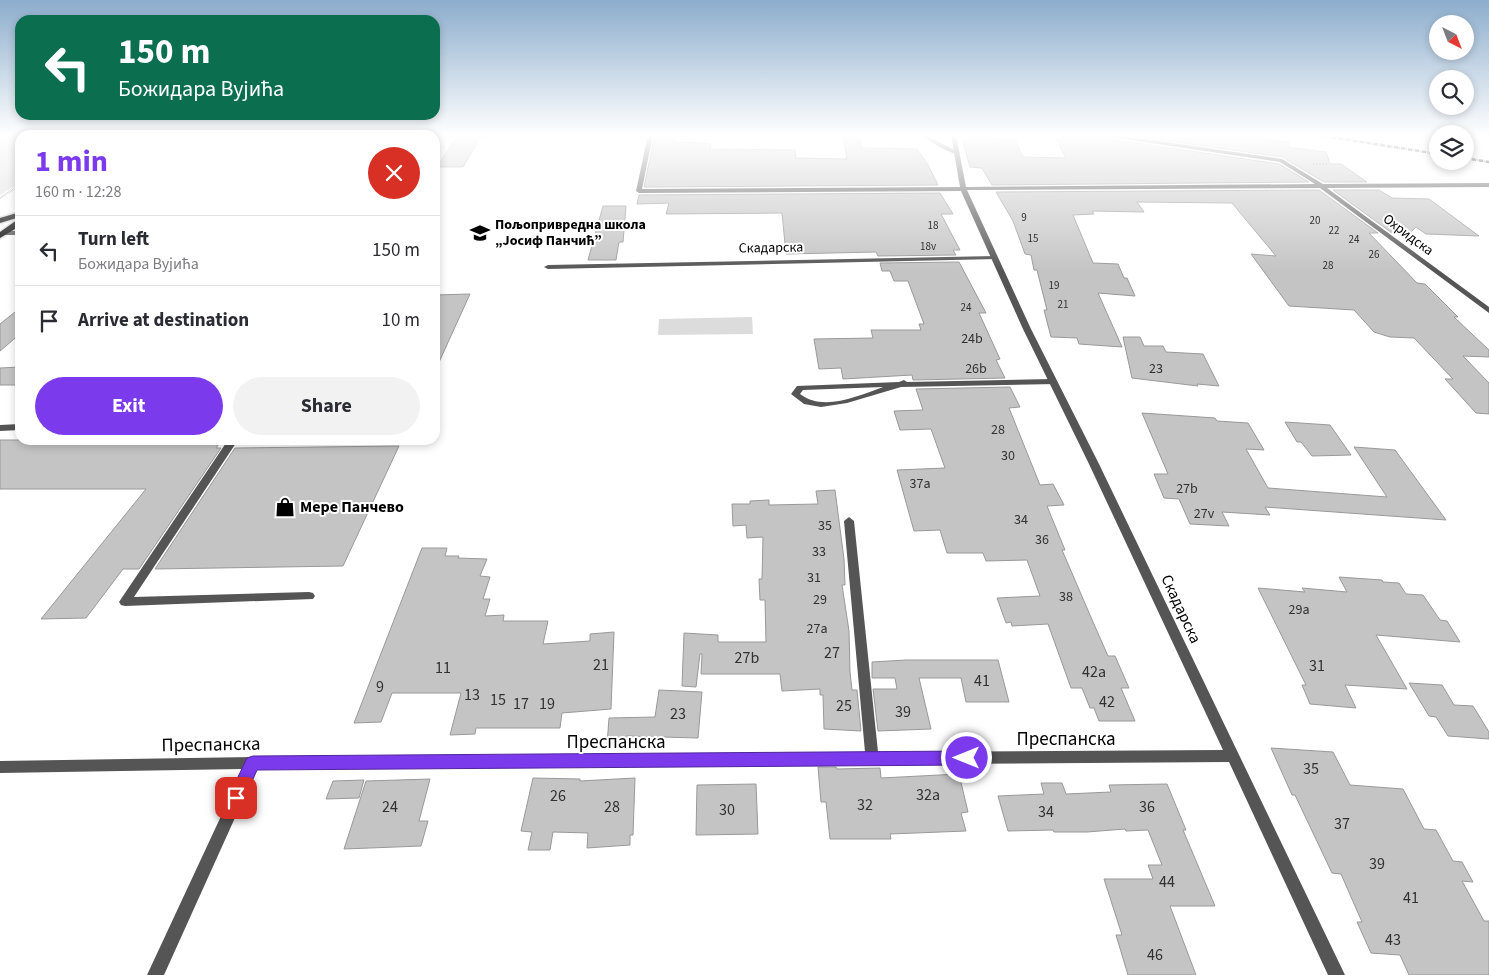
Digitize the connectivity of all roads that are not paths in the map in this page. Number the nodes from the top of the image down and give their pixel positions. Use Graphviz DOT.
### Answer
graph roads {
  1 [pos="641,180"];
  2 [pos="961,180"];
  3 [pos="1312,180"];
  4 [pos="1489,185"];
  5 [pos="1321,186"];
  6 [pos="963,189"];
  7 [pos="15,216"];
  8 [pos="0,221"];
  9 [pos="15,225"];
  10 [pos="15,233"];
  11 [pos="2,234"];
  12 [pos="995,258"];
  13 [pos="548,267"];
  14 [pos="1489,311"];
  15 [pos="1054,382"];
  16 [pos="904,383"];
  17 [pos="15,427"];
  18 [pos="0,428"];
  19 [pos="230,445"];
  20 [pos="849,521"];
  21 [pos="309,596"];
  22 [pos="1233,756"];
  23 [pos="872,759"];
  24 [pos="253,763"];
  25 [pos="0,767"];
  26 [pos="155,975"];
  27 [pos="1337,975"];
  1 -- 6 [label="street"];
  2 -- 6 [label="street, Скадарска"];
  3 -- 5 [label="street, Охридска"];
  4 -- 5 [label="street"];
  5 -- 6 [label="street"];
  5 -- 14 [label="street, Охридска"];
  6 -- 12 [label="street, Скадарска"];
  7 -- 8 [label="main road"];
  9 -- 11 [label="main road"];
  10 -- 11 [label="street"];
  12 -- 13 [label="street, Скадарска"];
  12 -- 15 [label="street, Скадарска"];
  15 -- 16 [label="street"];
  15 -- 22 [label="street, Скадарска"];
  16 -- 16 [label="street"];
  17 -- 18 [label="street"];
  19 -- 21 [label="street"];
  20 -- 23 [label="street"];
  22 -- 23 [label="street, Преспанска"];
  22 -- 27 [label="street, Скадарска"];
  23 -- 24 [label="street, Преспанска"];
  24 -- 25 [label="street, Преспанска"];
  24 -- 26 [label="street"];
}
